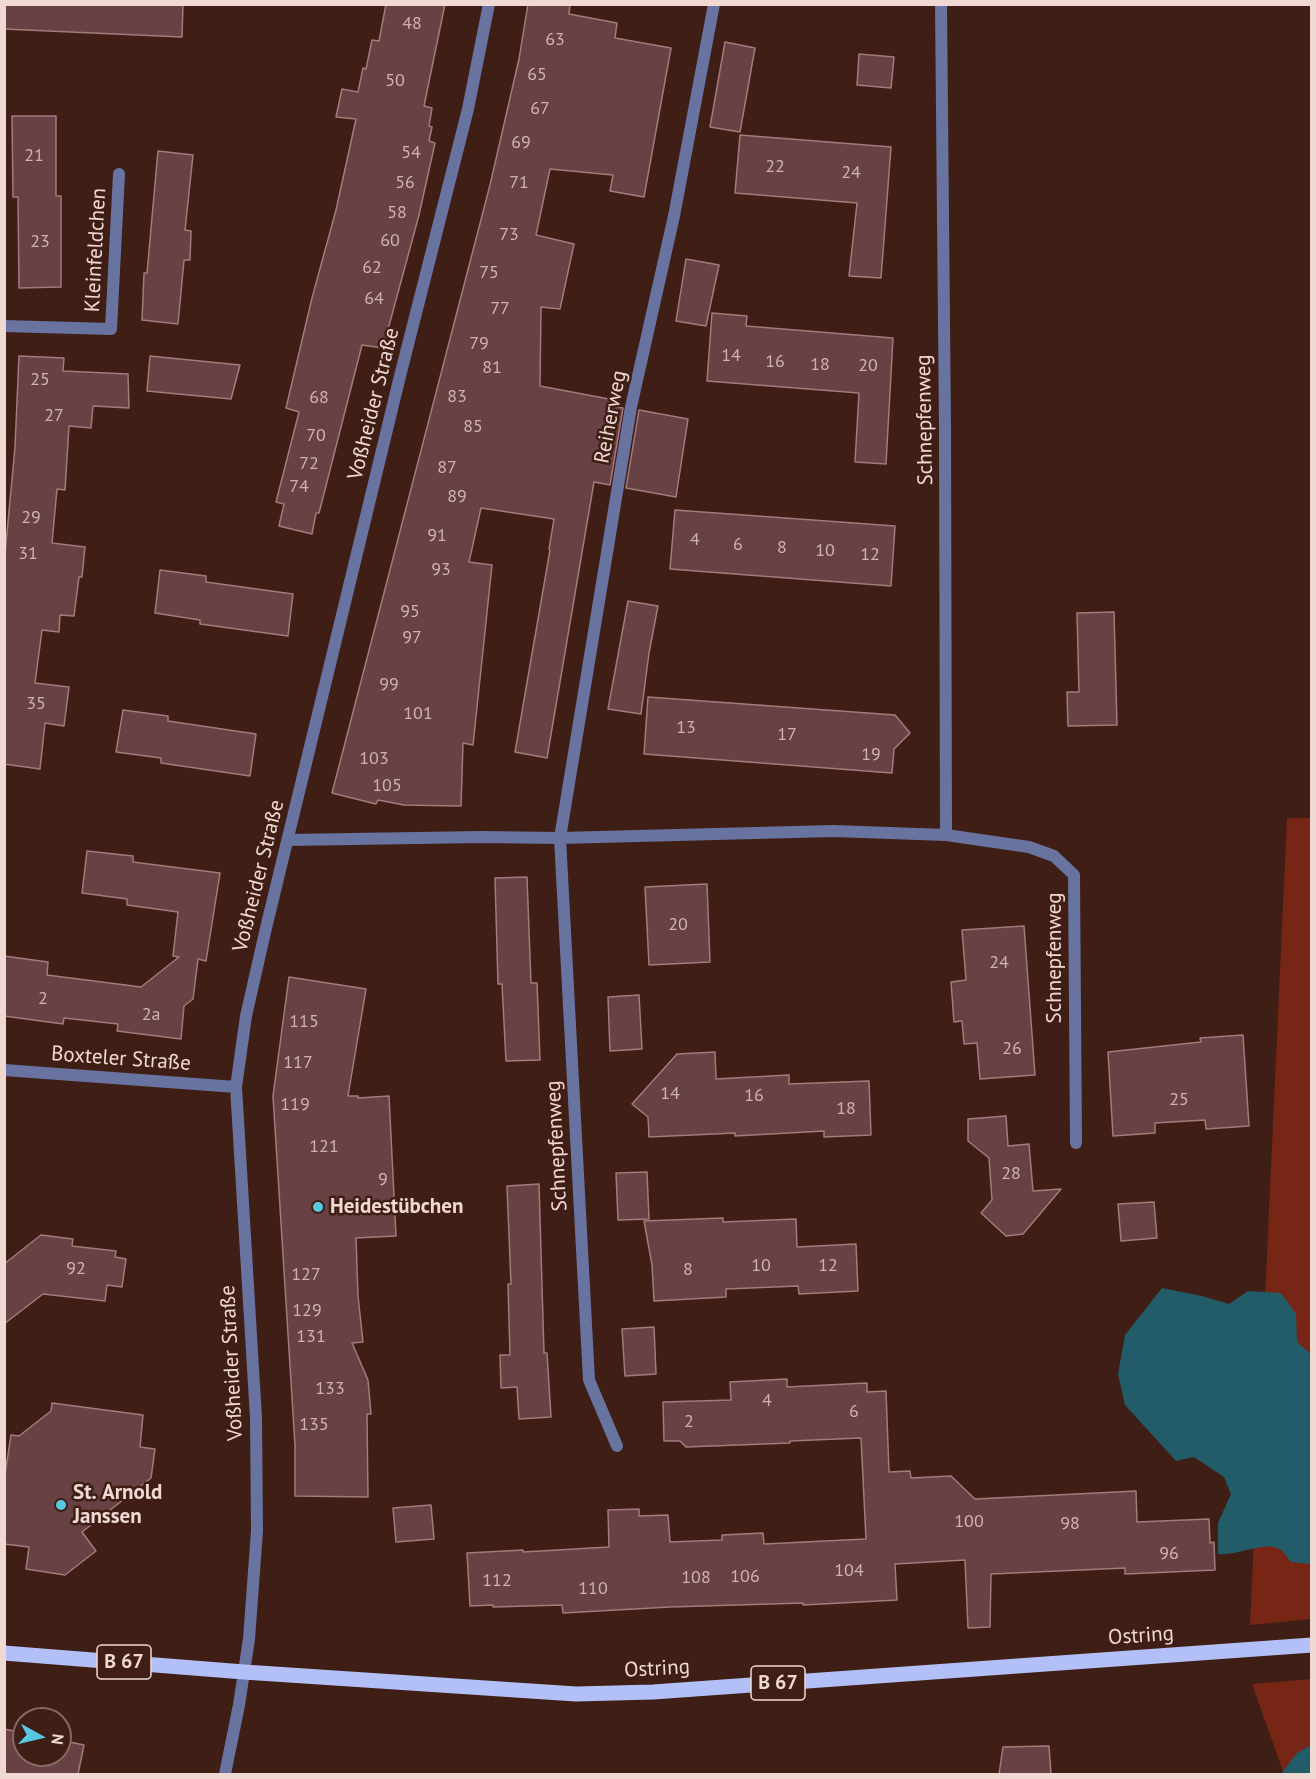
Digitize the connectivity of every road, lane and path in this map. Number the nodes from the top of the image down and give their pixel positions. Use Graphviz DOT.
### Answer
graph roads {
  1 [pos="489,4"];
  2 [pos="714,4"];
  3 [pos="941,4"];
  4 [pos="119,174"];
  5 [pos="4,326"];
  6 [pos="946,835"];
  7 [pos="560,838"];
  8 [pos="288,840"];
  9 [pos="4,1070"];
  10 [pos="236,1087"];
  11 [pos="1076,1143"];
  12 [pos="616,1446"];
  13 [pos="1311,1645"];
  14 [pos="4,1653"];
  15 [pos="244,1672"];
  16 [pos="225,1774"];
  1 -- 8 [label="street, Voßheider Straße"];
  2 -- 7 [label="street, Reiherweg"];
  3 -- 6 [label="street, Schnepfenweg"];
  4 -- 5 [label="street, Kleinfeldchen"];
  6 -- 7 [label="street, Schnepfenweg"];
  6 -- 11 [label="street, Schnepfenweg"];
  7 -- 8 [label="street, Schnepfenweg"];
  7 -- 12 [label="street, Schnepfenweg"];
  8 -- 10 [label="street, Voßheider Straße"];
  9 -- 10 [label="street, Boxteler Straße"];
  10 -- 15 [label="street, Voßheider Straße"];
  13 -- 15 [label="main road, Ostring / B 67"];
  14 -- 15 [label="main road, Ostring / B 67"];
  15 -- 16 [label="street, Voßheider Straße"];
}
